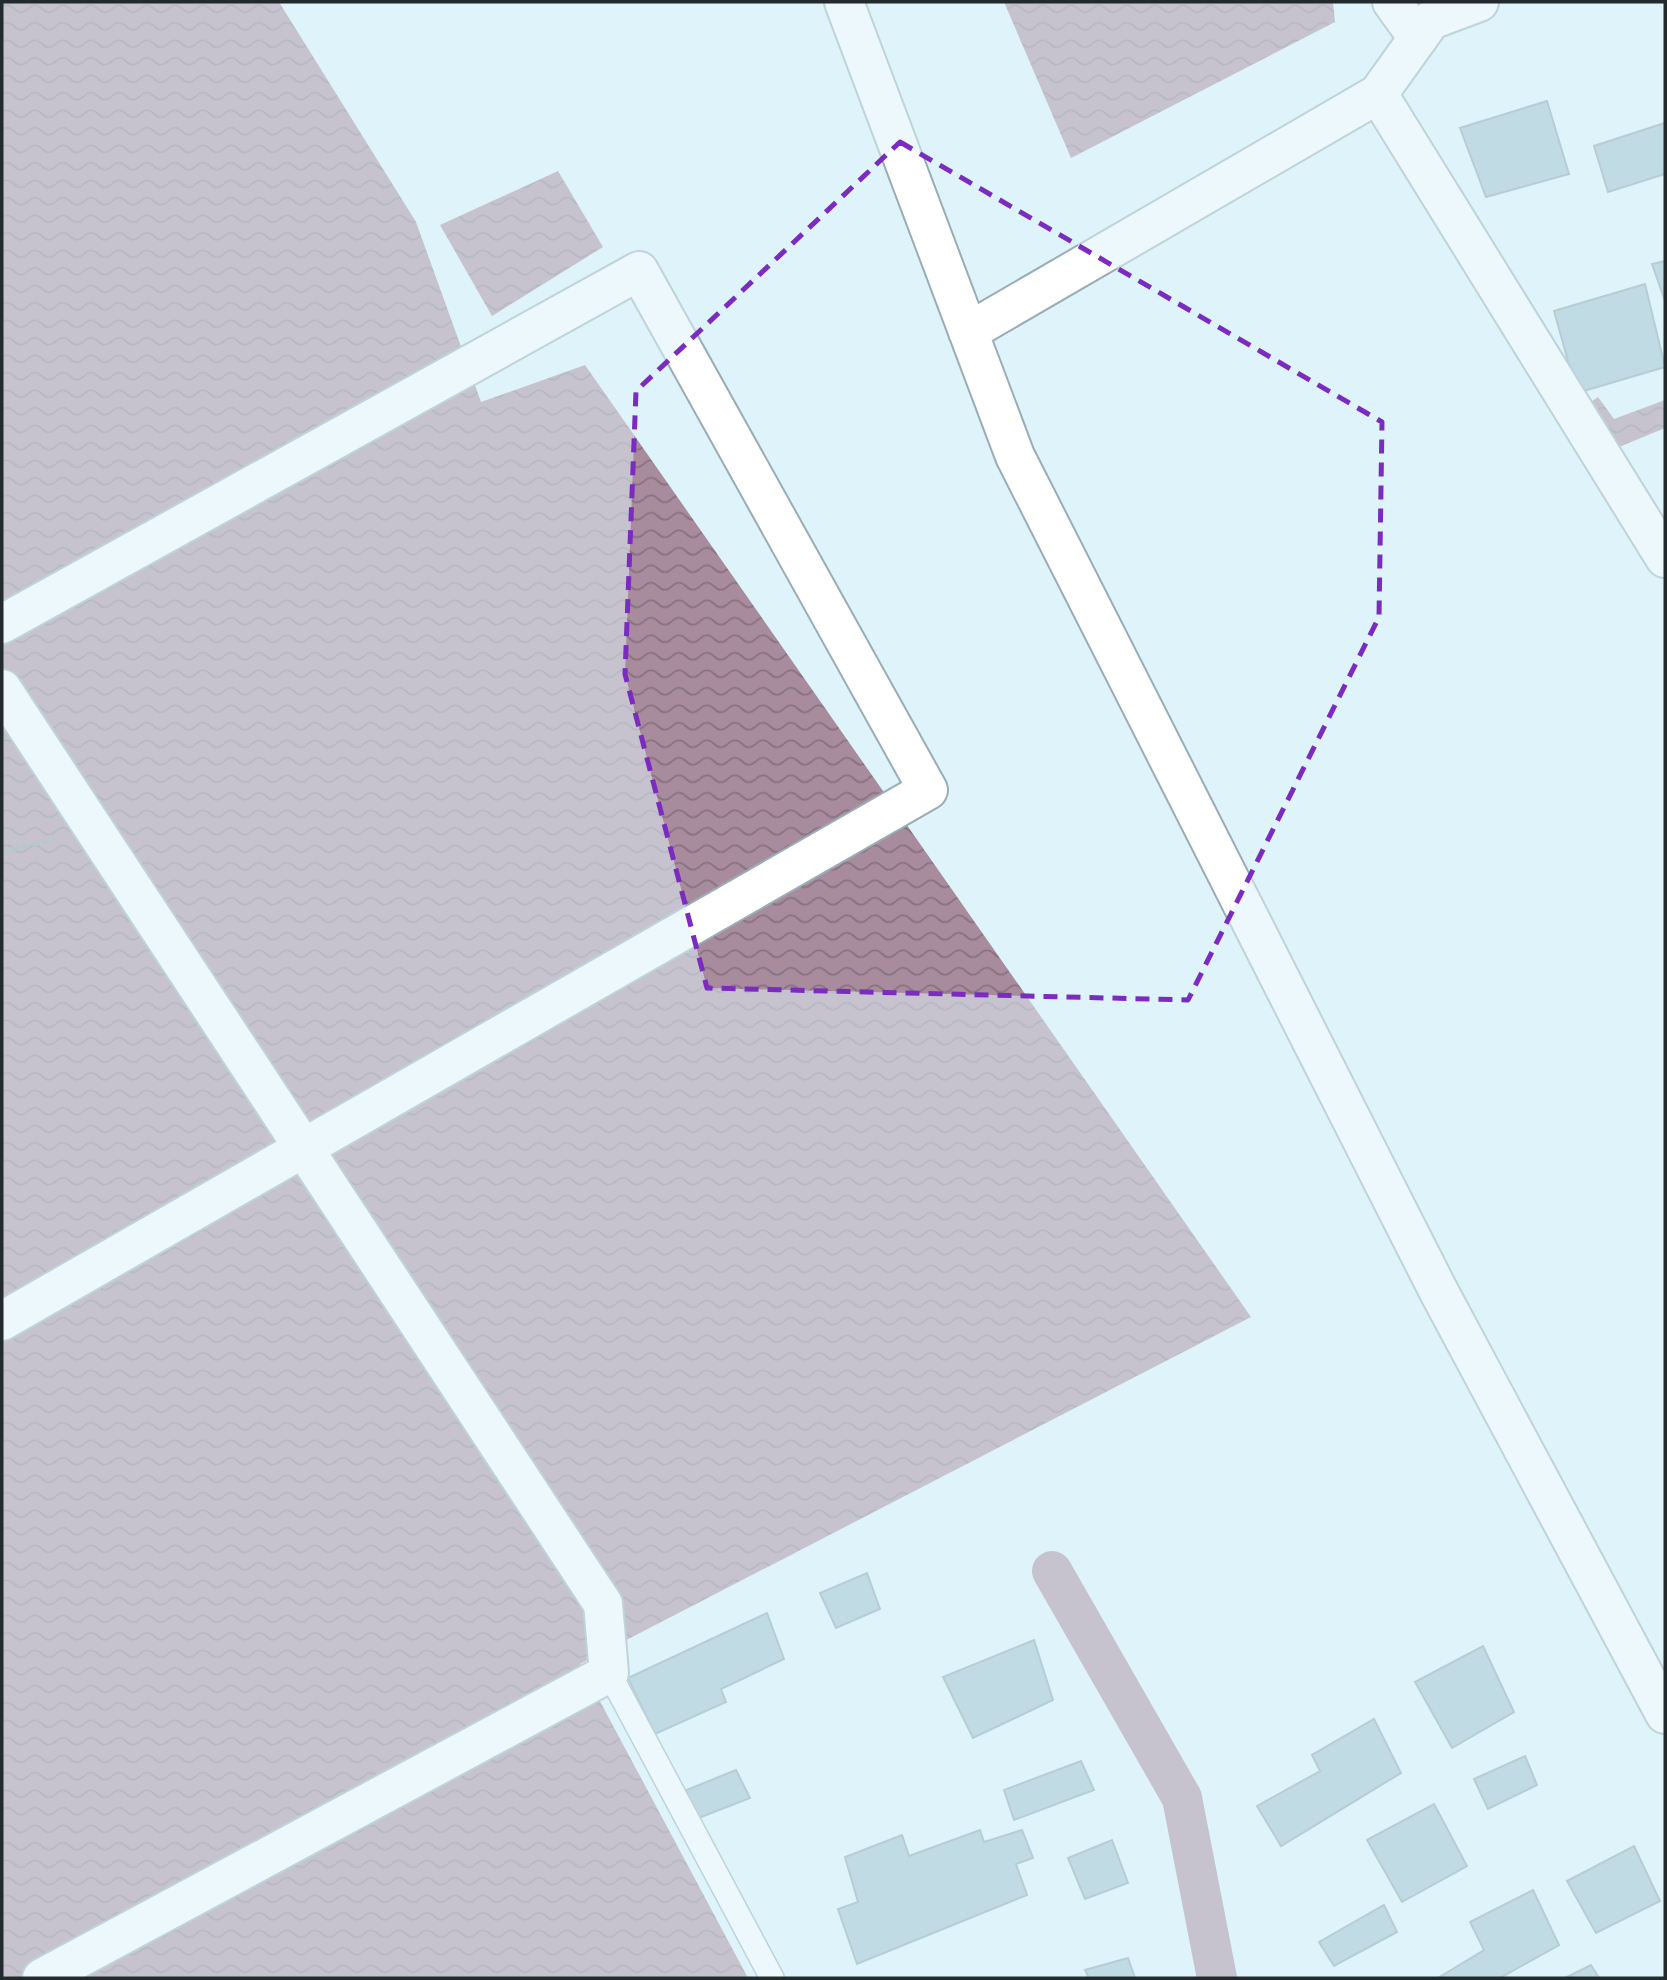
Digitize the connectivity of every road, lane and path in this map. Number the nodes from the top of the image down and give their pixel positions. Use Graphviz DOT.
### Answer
graph roads {
  1 [pos="844,2"];
  2 [pos="1392,2"];
  3 [pos="1418,38"];
  4 [pos="1378,94"];
  5 [pos="968,332"];
  6 [pos="1665,558"];
  7 [pos="2,624"];
  8 [pos="2,689"];
  9 [pos="96,832"];
  10 [pos="2,852"];
  11 [pos="303,1148"];
  12 [pos="2,1321"];
  13 [pos="609,1673"];
  14 [pos="1665,1714"];
  15 [pos="42,1978"];
  16 [pos="772,1978"];
  1 -- 5 [label="street"];
  2 -- 3 [label="street"];
  3 -- 4 [label="street"];
  3 -- 4 [label="street"];
  4 -- 5 [label="street"];
  4 -- 6 [label="street"];
  5 -- 14 [label="street"];
  7 -- 11 [label="street"];
  8 -- 9 [label="street"];
  9 -- 10 [label="path"];
  9 -- 11 [label="street"];
  11 -- 12 [label="street"];
  11 -- 13 [label="street"];
  13 -- 15 [label="street"];
  13 -- 16 [label="lane"];
}
